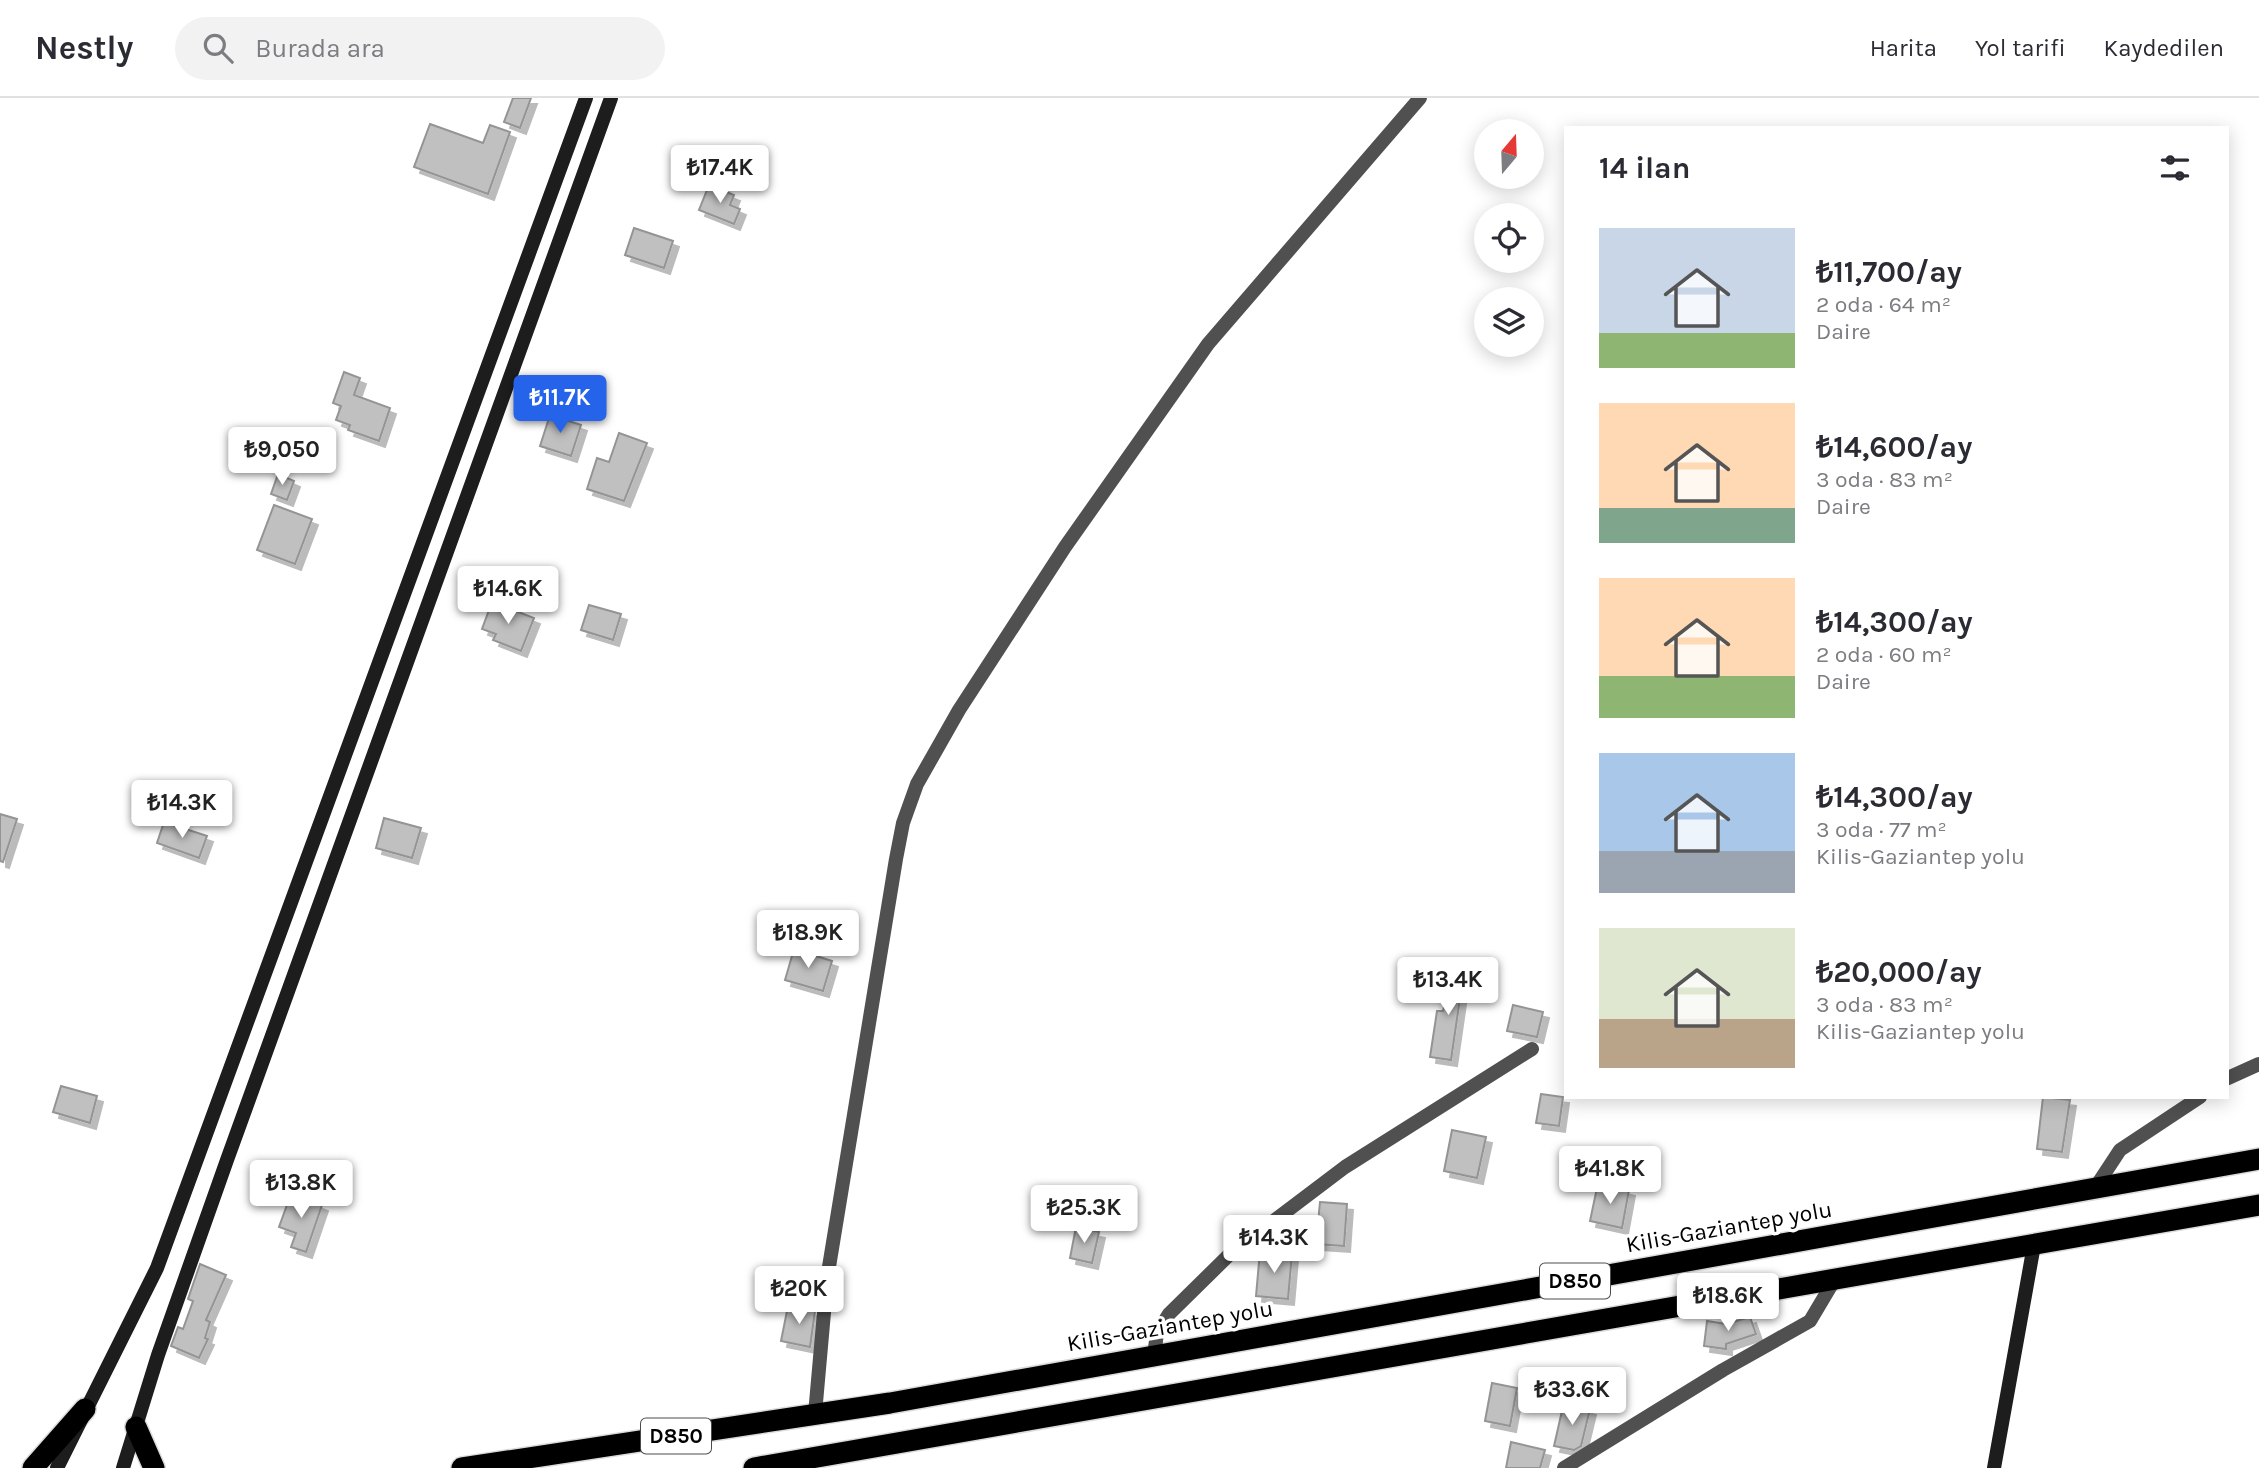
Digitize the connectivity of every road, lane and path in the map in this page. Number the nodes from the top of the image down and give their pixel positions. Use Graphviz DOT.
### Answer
graph roads {
  1 [pos="586,98"];
  2 [pos="611,98"];
  3 [pos="1420,98"];
  4 [pos="1532,1049"];
  5 [pos="2259,1064"];
  6 [pos="2229,1078"];
  7 [pos="2197,1099"];
  8 [pos="2259,1159"];
  9 [pos="2095,1188"];
  10 [pos="2259,1206"];
  11 [pos="2034,1245"];
  12 [pos="1835,1279"];
  13 [pos="1154,1356"];
  14 [pos="85,1409"];
  15 [pos="815,1415"];
  16 [pos="136,1427"];
  17 [pos="33,1468"];
  18 [pos="57,1468"];
  19 [pos="123,1468"];
  20 [pos="154,1468"];
  21 [pos="461,1468"];
  22 [pos="754,1468"];
  23 [pos="1564,1468"];
  24 [pos="1994,1468"];
  1 -- 14 [label="main road"];
  2 -- 16 [label="main road"];
  3 -- 15 [label="street"];
  4 -- 13 [label="street"];
  5 -- 6 [label="street"];
  7 -- 9 [label="street"];
  8 -- 9 [label="highway, Kilis-Gaziantep yolu / D850"];
  9 -- 13 [label="highway, Kilis-Gaziantep yolu / D850"];
  10 -- 11 [label="highway, D850"];
  11 -- 12 [label="highway, D850"];
  11 -- 24 [label="main road"];
  12 -- 22 [label="highway, D850"];
  12 -- 23 [label="street"];
  13 -- 15 [label="highway, Kilis-Gaziantep yolu / D850"];
  14 -- 17 [label="highway"];
  14 -- 18 [label="main road"];
  15 -- 21 [label="highway, Kilis-Gaziantep yolu / D850"];
  16 -- 19 [label="main road"];
  16 -- 20 [label="highway"];
}
